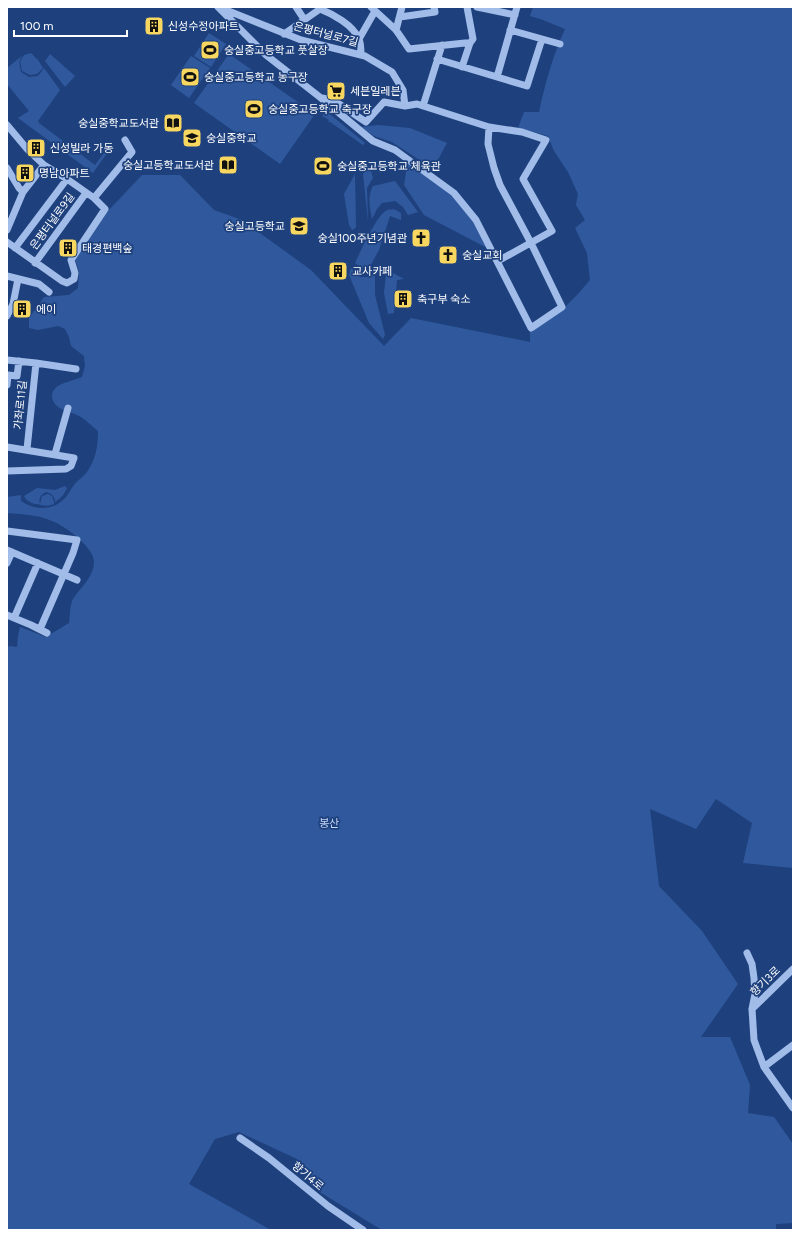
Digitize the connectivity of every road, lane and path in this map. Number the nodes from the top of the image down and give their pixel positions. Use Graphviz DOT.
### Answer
graph roads {
  1 [pos="219,7"];
  2 [pos="296,7"];
  3 [pos="402,7"];
  4 [pos="434,7"];
  5 [pos="467,7"];
  6 [pos="477,7"];
  7 [pos="517,7"];
  8 [pos="373,9"];
  9 [pos="515,15"];
  10 [pos="400,17"];
  11 [pos="304,19"];
  12 [pos="396,30"];
  13 [pos="510,30"];
  14 [pos="284,34"];
  15 [pos="359,39"];
  16 [pos="542,39"];
  17 [pos="470,43"];
  18 [pos="560,44"];
  19 [pos="442,45"];
  20 [pos="361,55"];
  21 [pos="437,59"];
  22 [pos="462,67"];
  23 [pos="497,77"];
  24 [pos="321,98"];
  25 [pos="405,106"];
  26 [pos="423,106"];
  27 [pos="7,125"];
  28 [pos="489,127"];
  29 [pos="125,140"];
  30 [pos="44,165"];
  31 [pos="7,168"];
  32 [pos="67,179"];
  33 [pos="23,192"];
  34 [pos="86,193"];
  35 [pos="94,198"];
  36 [pos="8,222"];
  37 [pos="7,230"];
  38 [pos="7,242"];
  39 [pos="531,243"];
  40 [pos="15,248"];
  41 [pos="498,261"];
  42 [pos="35,263"];
  43 [pos="7,276"];
  44 [pos="18,279"];
  45 [pos="49,292"];
  46 [pos="7,316"];
  47 [pos="7,360"];
  48 [pos="19,361"];
  49 [pos="36,363"];
  50 [pos="76,369"];
  51 [pos="7,385"];
  52 [pos="68,408"];
  53 [pos="7,447"];
  54 [pos="27,450"];
  55 [pos="55,454"];
  56 [pos="7,471"];
  57 [pos="7,531"];
  58 [pos="9,551"];
  59 [pos="7,562"];
  60 [pos="38,563"];
  61 [pos="64,574"];
  62 [pos="77,580"];
  63 [pos="11,617"];
  64 [pos="40,629"];
  65 [pos="46,633"];
  66 [pos="747,953"];
  67 [pos="793,969"];
  68 [pos="752,1009"];
  69 [pos="793,1044"];
  70 [pos="764,1067"];
  71 [pos="793,1108"];
  72 [pos="240,1138"];
  73 [pos="363,1230"];
  1 -- 14 [label="street, 은평터널로7길"];
  1 -- 24 [label="street, 은평터널로7길"];
  2 -- 11 [label="street"];
  3 -- 10 [label="street"];
  4 -- 10 [label="street"];
  5 -- 17 [label="street"];
  6 -- 9 [label="street"];
  7 -- 9 [label="street"];
  8 -- 12 [label="street"];
  8 -- 15 [label="street"];
  9 -- 13 [label="street"];
  10 -- 12 [label="street"];
  11 -- 14 [label="street, 은평터널로7길"];
  11 -- 15 [label="street, 은평터널로7길"];
  12 -- 19 [label="street"];
  13 -- 16 [label="street"];
  13 -- 23 [label="street"];
  14 -- 20 [label="street, 은평터널로7길"];
  15 -- 20 [label="street, 은평터널로7길"];
  16 -- 18 [label="street"];
  16 -- 23 [label="street"];
  17 -- 19 [label="street"];
  17 -- 22 [label="street"];
  19 -- 21 [label="street"];
  20 -- 25 [label="street, 은평터널로7길"];
  21 -- 22 [label="street"];
  21 -- 26 [label="street"];
  22 -- 23 [label="street"];
  24 -- 25 [label="street"];
  24 -- 41 [label="street, 은평터널로7길"];
  25 -- 26 [label="street"];
  26 -- 28 [label="street"];
  27 -- 30 [label="street, 은평터널로9길"];
  28 -- 39 [label="street"];
  28 -- 39 [label="street"];
  29 -- 35 [label="street, 은평터널로9길"];
  30 -- 32 [label="street, 은평터널로9길"];
  30 -- 33 [label="street"];
  31 -- 33 [label="street"];
  32 -- 34 [label="street, 은평터널로9길"];
  32 -- 40 [label="street, 은평터널로9길"];
  33 -- 36 [label="street"];
  34 -- 35 [label="street, 은평터널로9길"];
  34 -- 42 [label="street, 은평터널로9길"];
  35 -- 42 [label="street, 은평터널로9길"];
  36 -- 37 [label="street"];
  38 -- 40 [label="street"];
  39 -- 41 [label="street"];
  39 -- 41 [label="street, 은평터널로7길"];
  40 -- 42 [label="street"];
  43 -- 44 [label="street"];
  44 -- 45 [label="street"];
  44 -- 46 [label="street"];
  47 -- 48 [label="street"];
  48 -- 49 [label="street"];
  48 -- 51 [label="street, 가좌로11길"];
  49 -- 50 [label="street"];
  49 -- 54 [label="street, 가좌로11길"];
  52 -- 55 [label="street"];
  53 -- 54 [label="street"];
  54 -- 55 [label="street"];
  55 -- 56 [label="street"];
  57 -- 61 [label="street"];
  58 -- 59 [label="street"];
  58 -- 60 [label="street"];
  60 -- 61 [label="street"];
  60 -- 63 [label="street"];
  61 -- 62 [label="street"];
  61 -- 64 [label="street"];
  63 -- 64 [label="street"];
  64 -- 65 [label="street"];
  66 -- 68 [label="street, 향기3로"];
  67 -- 68 [label="street, 향기3로"];
  68 -- 70 [label="street, 향기3로"];
  69 -- 70 [label="street"];
  70 -- 71 [label="street, 향기3로"];
  72 -- 73 [label="street, 향기4로"];
}
